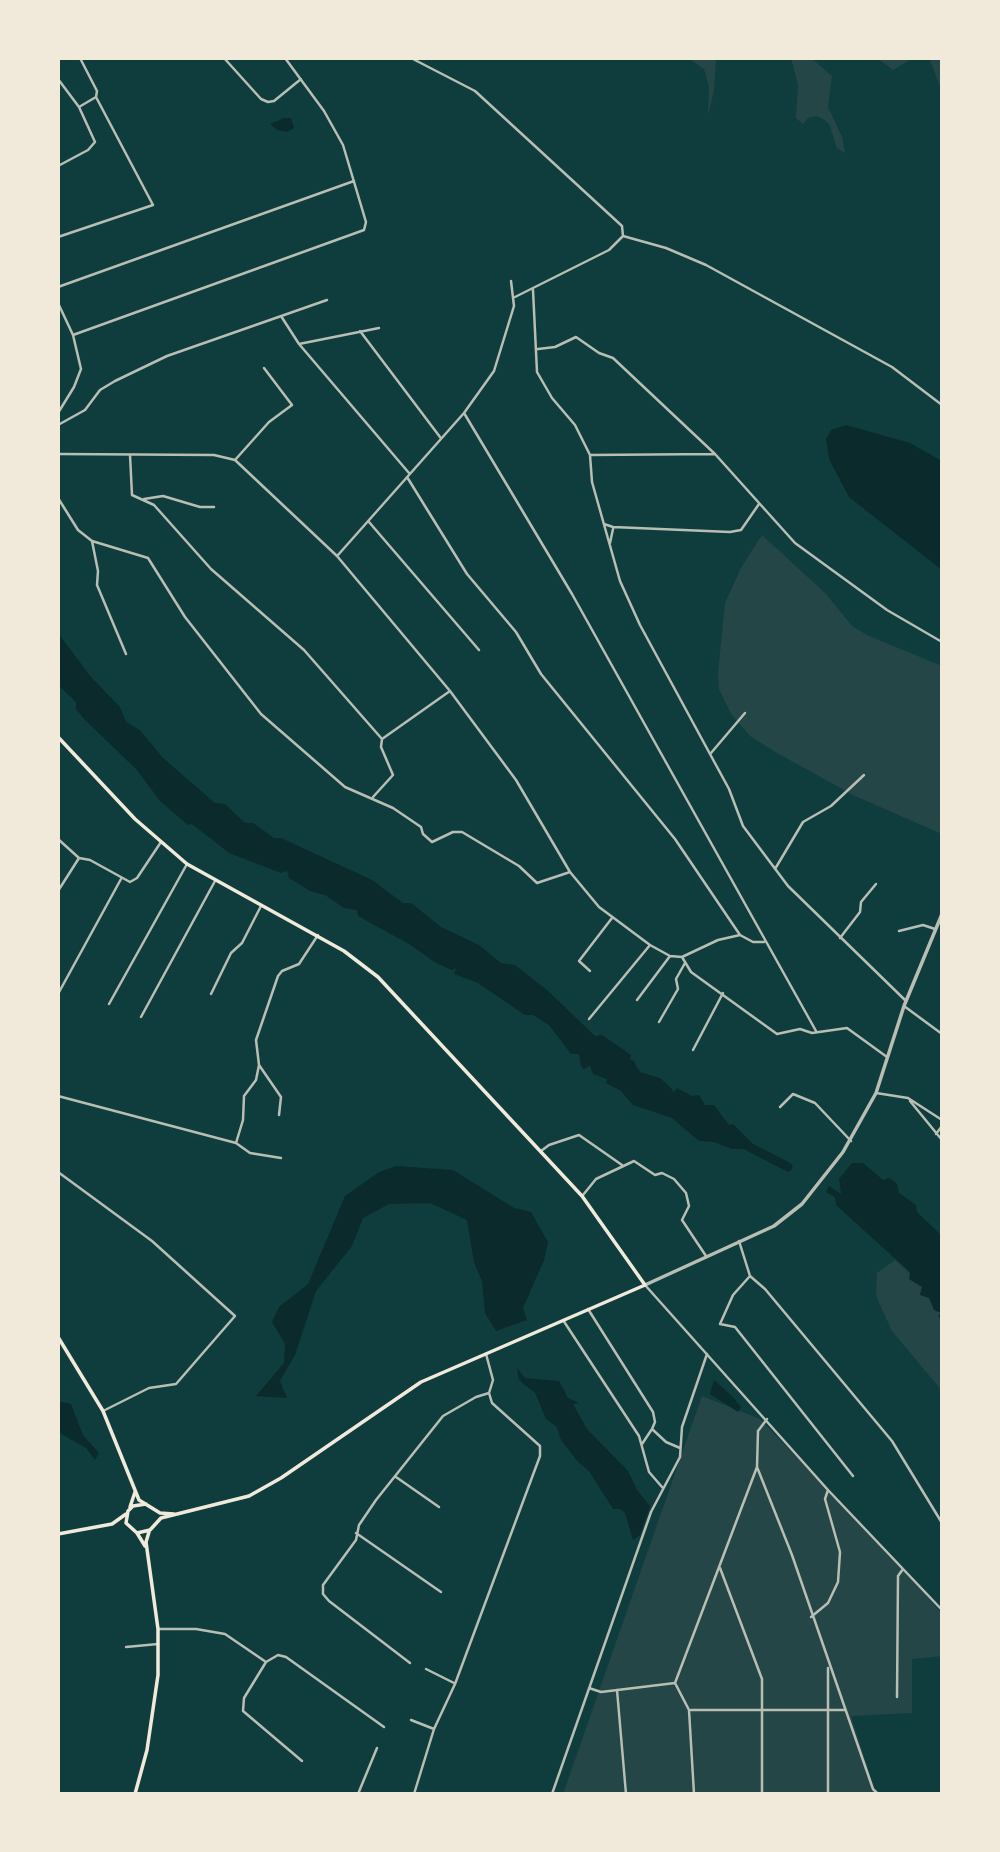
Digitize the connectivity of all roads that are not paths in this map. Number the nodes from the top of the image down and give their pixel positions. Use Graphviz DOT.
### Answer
graph roads {
  1 [pos="79,58"];
  2 [pos="224,58"];
  3 [pos="285,58"];
  4 [pos="411,58"];
  5 [pos="58,79"];
  6 [pos="301,79"];
  7 [pos="96,97"];
  8 [pos="79,107"];
  9 [pos="58,166"];
  10 [pos="354,181"];
  11 [pos="623,236"];
  12 [pos="58,237"];
  13 [pos="511,281"];
  14 [pos="58,288"];
  15 [pos="533,290"];
  16 [pos="515,297"];
  17 [pos="327,300"];
  18 [pos="58,303"];
  19 [pos="281,316"];
  20 [pos="379,327"];
  21 [pos="360,331"];
  22 [pos="74,335"];
  23 [pos="299,344"];
  24 [pos="538,349"];
  25 [pos="264,368"];
  26 [pos="942,404"];
  27 [pos="58,412"];
  28 [pos="464,413"];
  29 [pos="58,425"];
  30 [pos="440,437"];
  31 [pos="58,454"];
  32 [pos="715,454"];
  33 [pos="130,455"];
  34 [pos="590,455"];
  35 [pos="235,460"];
  36 [pos="408,475"];
  37 [pos="58,498"];
  38 [pos="144,499"];
  39 [pos="759,504"];
  40 [pos="214,507"];
  41 [pos="369,522"];
  42 [pos="604,524"];
  43 [pos="613,527"];
  44 [pos="92,541"];
  45 [pos="609,546"];
  46 [pos="337,556"];
  47 [pos="942,642"];
  48 [pos="479,650"];
  49 [pos="126,654"];
  50 [pos="450,691"];
  51 [pos="745,713"];
  52 [pos="58,737"];
  53 [pos="382,739"];
  54 [pos="711,752"];
  55 [pos="864,775"];
  56 [pos="373,797"];
  57 [pos="58,839"];
  58 [pos="161,842"];
  59 [pos="79,858"];
  60 [pos="187,863"];
  61 [pos="775,869"];
  62 [pos="570,872"];
  63 [pos="121,879"];
  64 [pos="215,881"];
  65 [pos="876,884"];
  66 [pos="58,891"];
  67 [pos="261,906"];
  68 [pos="942,914"];
  69 [pos="612,918"];
  70 [pos="934,929"];
  71 [pos="899,931"];
  72 [pos="740,934"];
  73 [pos="318,935"];
  74 [pos="840,937"];
  75 [pos="765,942"];
  76 [pos="650,945"];
  77 [pos="670,956"];
  78 [pos="682,957"];
  79 [pos="685,963"];
  80 [pos="590,971"];
  81 [pos="723,993"];
  82 [pos="58,994"];
  83 [pos="211,995"];
  84 [pos="637,1000"];
  85 [pos="109,1004"];
  86 [pos="905,1004"];
  87 [pos="141,1017"];
  88 [pos="589,1019"];
  89 [pos="659,1022"];
  90 [pos="816,1031"];
  91 [pos="942,1034"];
  92 [pos="694,1050"];
  93 [pos="887,1057"];
  94 [pos="259,1065"];
  95 [pos="876,1093"];
  96 [pos="58,1096"];
  97 [pos="908,1098"];
  98 [pos="780,1107"];
  99 [pos="279,1115"];
  100 [pos="942,1120"];
  101 [pos="942,1126"];
  102 [pos="936,1133"];
  103 [pos="942,1140"];
  104 [pos="851,1141"];
  105 [pos="236,1143"];
  106 [pos="541,1151"];
  107 [pos="281,1158"];
  108 [pos="623,1166"];
  109 [pos="58,1172"];
  110 [pos="582,1196"];
  111 [pos="739,1241"];
  112 [pos="706,1256"];
  113 [pos="750,1276"];
  114 [pos="645,1284"];
  115 [pos="588,1309"];
  116 [pos="563,1320"];
  117 [pos="58,1337"];
  118 [pos="486,1353"];
  119 [pos="707,1354"];
  120 [pos="489,1394"];
  121 [pos="103,1411"];
  122 [pos="767,1419"];
  123 [pos="652,1429"];
  124 [pos="642,1444"];
  125 [pos="682,1448"];
  126 [pos="757,1467"];
  127 [pos="853,1476"];
  128 [pos="395,1477"];
  129 [pos="663,1488"];
  130 [pos="135,1490"];
  131 [pos="828,1490"];
  132 [pos="146,1504"];
  133 [pos="439,1507"];
  134 [pos="151,1508"];
  135 [pos="128,1511"];
  136 [pos="178,1514"];
  137 [pos="942,1523"];
  138 [pos="112,1524"];
  139 [pos="155,1524"];
  140 [pos="150,1530"];
  141 [pos="134,1532"];
  142 [pos="356,1533"];
  143 [pos="58,1534"];
  144 [pos="147,1551"];
  145 [pos="720,1568"];
  146 [pos="903,1569"];
  147 [pos="441,1592"];
  148 [pos="942,1610"];
  149 [pos="811,1617"];
  150 [pos="158,1629"];
  151 [pos="158,1644"];
  152 [pos="126,1647"];
  153 [pos="266,1662"];
  154 [pos="410,1663"];
  155 [pos="828,1663"];
  156 [pos="426,1669"];
  157 [pos="675,1683"];
  158 [pos="455,1684"];
  159 [pos="589,1688"];
  160 [pos="617,1690"];
  161 [pos="897,1697"];
  162 [pos="689,1710"];
  163 [pos="762,1710"];
  164 [pos="828,1710"];
  165 [pos="845,1710"];
  166 [pos="411,1720"];
  167 [pos="384,1727"];
  168 [pos="434,1729"];
  169 [pos="377,1748"];
  170 [pos="302,1760"];
  171 [pos="135,1794"];
  172 [pos="358,1794"];
  173 [pos="414,1794"];
  174 [pos="552,1794"];
  175 [pos="626,1794"];
  176 [pos="694,1794"];
  177 [pos="762,1794"];
  178 [pos="828,1794"];
  179 [pos="878,1794"];
  1 -- 7 [label="street"];
  2 -- 6 [label="street"];
  3 -- 6 [label="street"];
  4 -- 11 [label="street"];
  5 -- 8 [label="street"];
  6 -- 10 [label="street"];
  7 -- 8 [label="street"];
  7 -- 12 [label="street"];
  8 -- 9 [label="street"];
  10 -- 14 [label="street"];
  10 -- 22 [label="street"];
  11 -- 15 [label="street"];
  11 -- 26 [label="street"];
  13 -- 16 [label="street"];
  15 -- 16 [label="street"];
  15 -- 24 [label="street"];
  16 -- 28 [label="street"];
  17 -- 19 [label="street"];
  18 -- 22 [label="street"];
  19 -- 23 [label="street"];
  19 -- 29 [label="street"];
  20 -- 21 [label="street"];
  21 -- 23 [label="street"];
  21 -- 30 [label="street"];
  22 -- 27 [label="street"];
  23 -- 36 [label="street"];
  24 -- 32 [label="street"];
  24 -- 34 [label="street"];
  25 -- 35 [label="street"];
  28 -- 30 [label="street"];
  28 -- 75 [label="street"];
  30 -- 36 [label="street"];
  31 -- 33 [label="street"];
  32 -- 34 [label="street"];
  32 -- 39 [label="street"];
  33 -- 35 [label="street"];
  33 -- 38 [label="street"];
  34 -- 42 [label="street"];
  35 -- 46 [label="street"];
  36 -- 41 [label="street"];
  36 -- 72 [label="street"];
  37 -- 44 [label="street"];
  38 -- 40 [label="street"];
  38 -- 53 [label="street"];
  39 -- 43 [label="street"];
  39 -- 47 [label="street"];
  41 -- 46 [label="street"];
  41 -- 48 [label="street"];
  42 -- 43 [label="street"];
  42 -- 45 [label="street"];
  43 -- 45 [label="street"];
  44 -- 49 [label="street"];
  44 -- 56 [label="street"];
  45 -- 54 [label="street"];
  46 -- 50 [label="street"];
  50 -- 53 [label="street"];
  50 -- 62 [label="street"];
  51 -- 54 [label="street"];
  52 -- 58 [label="main road"];
  53 -- 56 [label="street"];
  54 -- 61 [label="street"];
  55 -- 61 [label="street"];
  56 -- 62 [label="street"];
  57 -- 59 [label="street"];
  58 -- 60 [label="main road"];
  58 -- 63 [label="street"];
  59 -- 63 [label="street"];
  59 -- 66 [label="street"];
  60 -- 64 [label="main road"];
  60 -- 85 [label="street"];
  61 -- 74 [label="street"];
  62 -- 69 [label="street"];
  63 -- 82 [label="street"];
  64 -- 67 [label="main road"];
  64 -- 87 [label="street"];
  65 -- 74 [label="street"];
  67 -- 73 [label="main road"];
  67 -- 83 [label="street"];
  68 -- 70 [label="street"];
  69 -- 76 [label="street"];
  69 -- 80 [label="street"];
  70 -- 71 [label="street"];
  70 -- 86 [label="street"];
  72 -- 75 [label="street"];
  72 -- 78 [label="street"];
  73 -- 94 [label="street"];
  73 -- 106 [label="main road"];
  74 -- 86 [label="street"];
  75 -- 90 [label="street"];
  76 -- 77 [label="street"];
  76 -- 88 [label="street"];
  77 -- 78 [label="street"];
  77 -- 84 [label="street"];
  78 -- 79 [label="street"];
  79 -- 81 [label="street"];
  79 -- 89 [label="street"];
  81 -- 90 [label="street"];
  81 -- 92 [label="street"];
  86 -- 91 [label="street"];
  86 -- 93 [label="street"];
  90 -- 93 [label="street"];
  93 -- 95 [label="street"];
  94 -- 99 [label="street"];
  94 -- 105 [label="street"];
  95 -- 97 [label="street"];
  95 -- 104 [label="street"];
  96 -- 105 [label="street"];
  97 -- 100 [label="street"];
  97 -- 102 [label="street"];
  98 -- 104 [label="street"];
  101 -- 102 [label="street"];
  102 -- 103 [label="street"];
  104 -- 111 [label="street"];
  105 -- 107 [label="street"];
  106 -- 108 [label="street"];
  106 -- 110 [label="main road"];
  108 -- 110 [label="street"];
  108 -- 112 [label="street"];
  109 -- 121 [label="street"];
  110 -- 114 [label="main road"];
  111 -- 112 [label="street"];
  111 -- 113 [label="street"];
  112 -- 114 [label="street"];
  113 -- 127 [label="street"];
  113 -- 137 [label="street"];
  114 -- 115 [label="main road"];
  114 -- 119 [label="street"];
  115 -- 116 [label="main road"];
  115 -- 123 [label="street"];
  116 -- 118 [label="main road"];
  116 -- 124 [label="street"];
  117 -- 121 [label="main road"];
  118 -- 120 [label="street"];
  118 -- 136 [label="main road"];
  119 -- 122 [label="street"];
  119 -- 125 [label="street"];
  120 -- 128 [label="street"];
  120 -- 158 [label="street"];
  121 -- 130 [label="main road"];
  122 -- 126 [label="street"];
  122 -- 131 [label="street"];
  123 -- 124 [label="street"];
  123 -- 125 [label="street"];
  124 -- 129 [label="street"];
  125 -- 129 [label="street"];
  126 -- 145 [label="street"];
  126 -- 149 [label="street"];
  128 -- 133 [label="street"];
  128 -- 142 [label="street"];
  129 -- 159 [label="street"];
  130 -- 132 [label="main road"];
  130 -- 135 [label="main road"];
  131 -- 146 [label="street"];
  131 -- 149 [label="street"];
  132 -- 134 [label="main road"];
  132 -- 135 [label="main road"];
  134 -- 136 [label="main road"];
  134 -- 139 [label="main road"];
  135 -- 138 [label="main road"];
  135 -- 141 [label="main road"];
  136 -- 139 [label="main road"];
  138 -- 141 [label="main road"];
  138 -- 143 [label="main road"];
  139 -- 140 [label="main road"];
  140 -- 141 [label="main road"];
  140 -- 144 [label="main road"];
  141 -- 144 [label="main road"];
  142 -- 147 [label="street"];
  142 -- 154 [label="street"];
  144 -- 150 [label="main road"];
  145 -- 157 [label="street"];
  145 -- 163 [label="street"];
  146 -- 148 [label="street"];
  146 -- 161 [label="street"];
  149 -- 155 [label="street"];
  150 -- 151 [label="main road"];
  150 -- 153 [label="street"];
  151 -- 152 [label="street"];
  151 -- 171 [label="main road"];
  153 -- 167 [label="street"];
  153 -- 170 [label="street"];
  155 -- 164 [label="street"];
  155 -- 165 [label="street"];
  156 -- 158 [label="street"];
  157 -- 160 [label="street"];
  157 -- 162 [label="street"];
  158 -- 168 [label="street"];
  159 -- 160 [label="street"];
  159 -- 174 [label="street"];
  160 -- 175 [label="street"];
  162 -- 163 [label="street"];
  162 -- 176 [label="street"];
  163 -- 164 [label="street"];
  163 -- 177 [label="street"];
  164 -- 165 [label="street"];
  164 -- 178 [label="street"];
  165 -- 179 [label="street"];
  166 -- 168 [label="street"];
  168 -- 173 [label="street"];
  169 -- 172 [label="street"];
}
